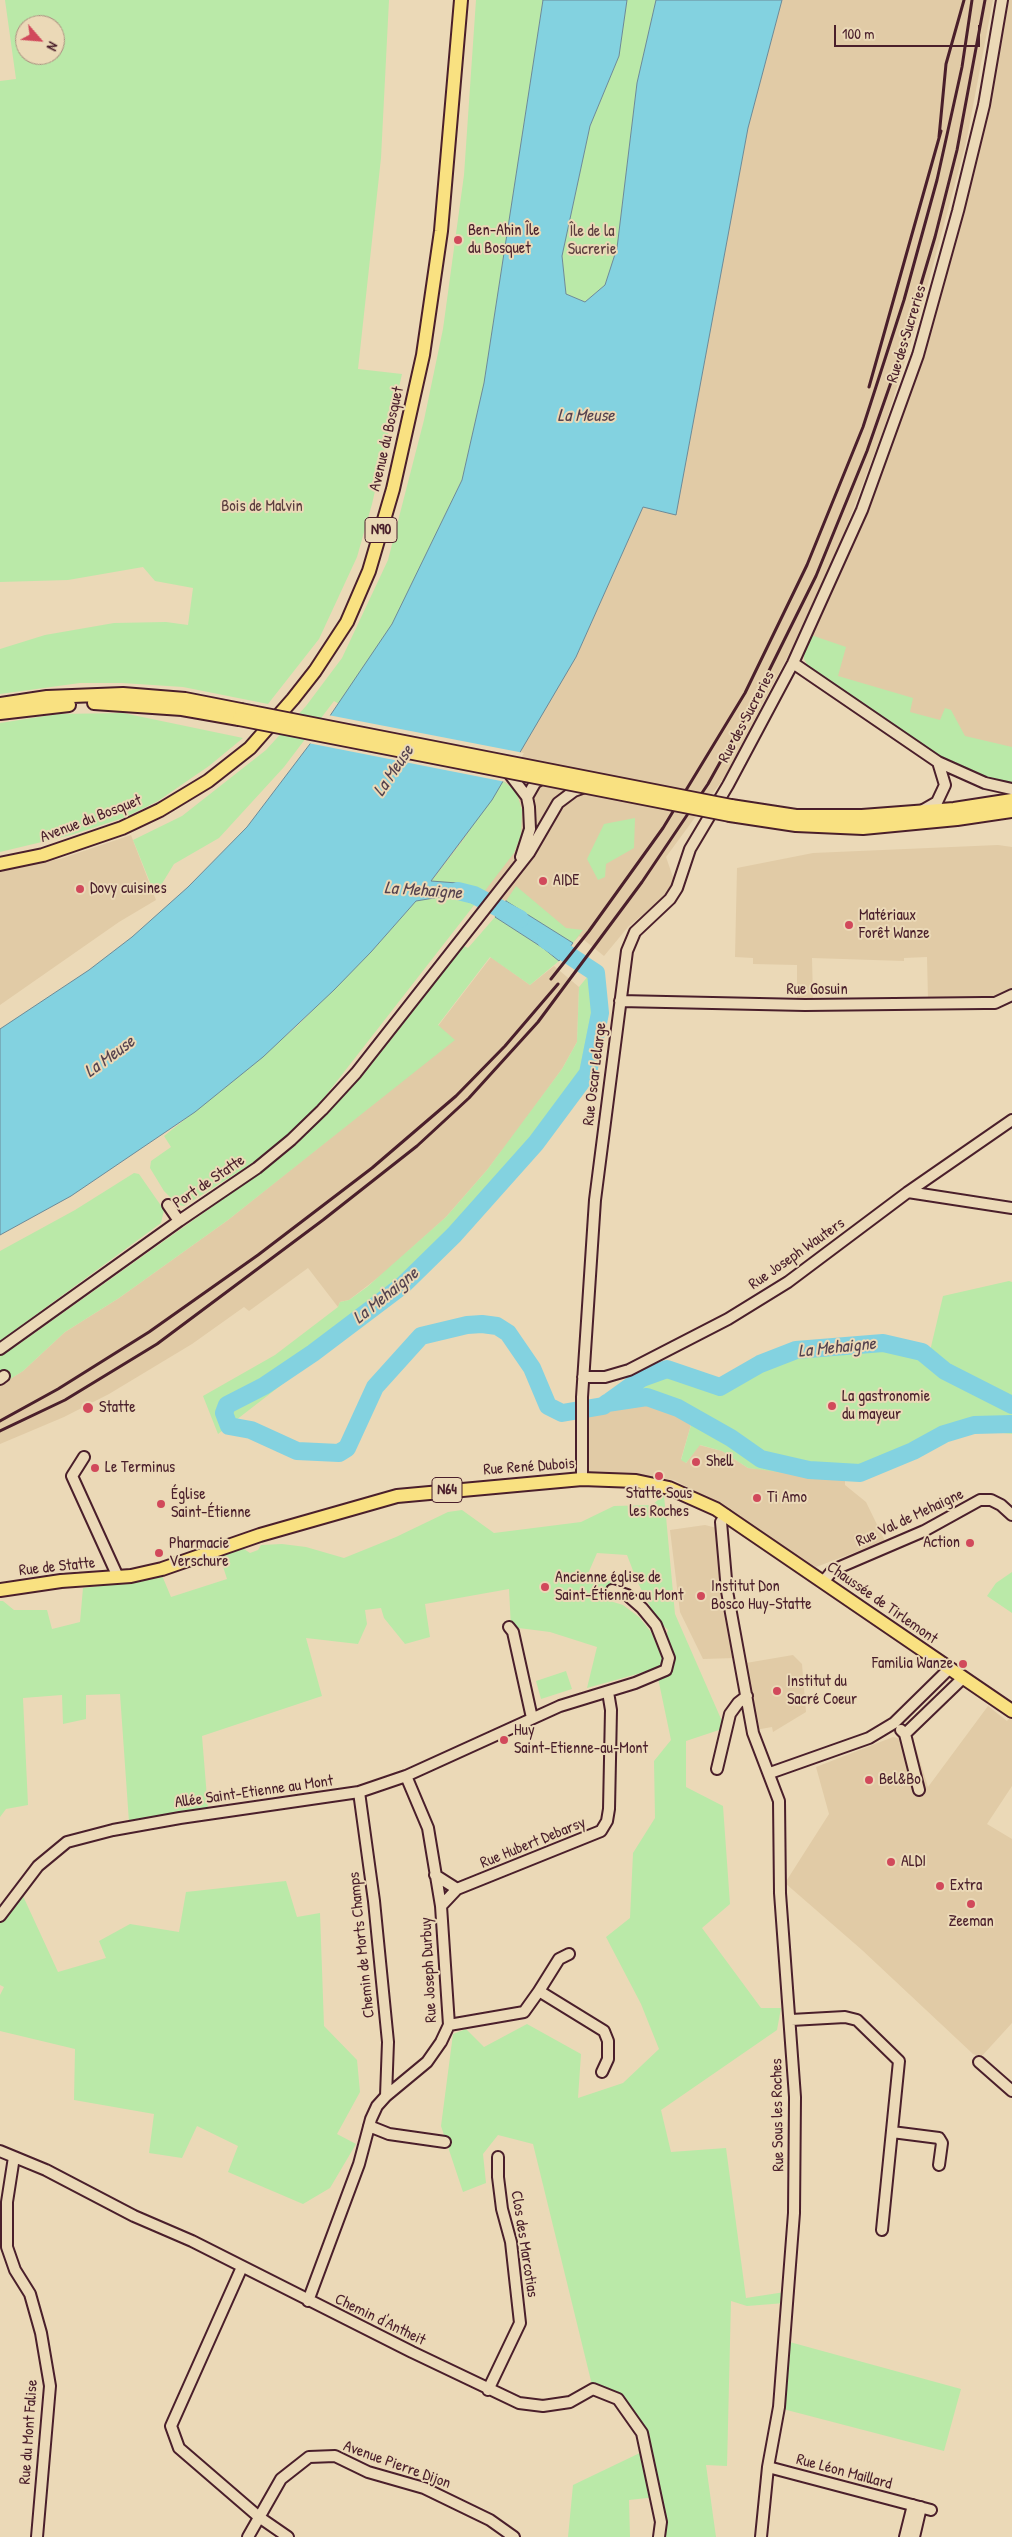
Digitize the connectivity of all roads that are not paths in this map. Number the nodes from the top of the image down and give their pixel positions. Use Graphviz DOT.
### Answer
graph roads {
  1 [pos="461,0"];
  2 [pos="1002,0"];
  3 [pos="793,662"];
  4 [pos="0,704"];
  5 [pos="0,713"];
  6 [pos="240,715"];
  7 [pos="938,762"];
  8 [pos="554,771"];
  9 [pos="508,772"];
  10 [pos="541,778"];
  11 [pos="728,786"];
  12 [pos="585,787"];
  13 [pos="1012,789"];
  14 [pos="527,797"];
  15 [pos="1012,800"];
  16 [pos="731,811"];
  17 [pos="1012,811"];
  18 [pos="917,812"];
  19 [pos="519,863"];
  20 [pos="0,864"];
  21 [pos="1012,995"];
  22 [pos="620,1001"];
  23 [pos="1012,1120"];
  24 [pos="908,1192"];
  25 [pos="168,1205"];
  26 [pos="1012,1208"];
  27 [pos="179,1220"];
  28 [pos="0,1348"];
  29 [pos="583,1377"];
  30 [pos="84,1457"];
  31 [pos="582,1479"];
  32 [pos="726,1515"];
  33 [pos="1012,1515"];
  34 [pos="784,1555"];
  35 [pos="118,1577"];
  36 [pos="822,1582"];
  37 [pos="0,1590"];
  38 [pos="612,1590"];
  39 [pos="509,1627"];
  40 [pos="949,1669"];
  41 [pos="963,1678"];
  42 [pos="608,1692"];
  43 [pos="747,1696"];
  44 [pos="1012,1711"];
  45 [pos="532,1718"];
  46 [pos="894,1723"];
  47 [pos="905,1734"];
  48 [pos="717,1769"];
  49 [pos="770,1773"];
  50 [pos="406,1776"];
  51 [pos="919,1790"];
  52 [pos="358,1792"];
  53 [pos="435,1876"];
  54 [pos="457,1889"];
  55 [pos="440,1906"];
  56 [pos="0,1916"];
  57 [pos="569,1954"];
  58 [pos="540,1991"];
  59 [pos="790,2020"];
  60 [pos="449,2025"];
  61 [pos="979,2062"];
  62 [pos="602,2072"];
  63 [pos="1012,2092"];
  64 [pos="386,2096"];
  65 [pos="369,2126"];
  66 [pos="892,2132"];
  67 [pos="445,2142"];
  68 [pos="0,2151"];
  69 [pos="14,2157"];
  70 [pos="498,2157"];
  71 [pos="939,2165"];
  72 [pos="882,2230"];
  73 [pos="3,2234"];
  74 [pos="242,2267"];
  75 [pos="308,2301"];
  76 [pos="488,2390"];
  77 [pos="768,2467"];
  78 [pos="922,2508"];
  79 [pos="259,2517"];
  80 [pos="37,2537"];
  81 [pos="248,2537"];
  82 [pos="288,2537"];
  83 [pos="514,2537"];
  84 [pos="659,2537"];
  85 [pos="761,2537"];
  86 [pos="904,2537"];
  87 [pos="914,2537"];
  1 -- 20 [label="main road, Avenue du Bosquet / N90"];
  2 -- 3 [label="street, Rue des Sucreries"];
  3 -- 7 [label="street, Rue des Sucreries"];
  3 -- 11 [label="street, Rue des Sucreries"];
  4 -- 6 [label="main road"];
  5 -- 6 [label="main road"];
  6 -- 8 [label="main road, bridge"];
  6 -- 9 [label="main road, bridge"];
  7 -- 13 [label="street, Rue des Sucreries"];
  7 -- 18 [label="street"];
  8 -- 10 [label="street, bridge"];
  8 -- 16 [label="main road, bridge"];
  9 -- 10 [label="main road, bridge"];
  9 -- 14 [label="street"];
  10 -- 12 [label="main road, bridge"];
  10 -- 14 [label="street"];
  11 -- 22 [label="street, Rue Oscar Lelarge"];
  12 -- 16 [label="main road, bridge"];
  12 -- 19 [label="street, Port de Statte"];
  14 -- 19 [label="street"];
  15 -- 18 [label="main road"];
  16 -- 17 [label="main road"];
  16 -- 18 [label="main road"];
  19 -- 27 [label="street, Port de Statte"];
  21 -- 22 [label="street, Rue Gosuin"];
  22 -- 29 [label="street, Rue Oscar Lelarge"];
  23 -- 24 [label="street, Rue Joseph Wauters"];
  24 -- 26 [label="street"];
  24 -- 29 [label="street, Rue Joseph Wauters"];
  25 -- 27 [label="street"];
  27 -- 28 [label="street, Port de Statte"];
  29 -- 31 [label="street, Rue Oscar Lelarge"];
  30 -- 35 [label="street"];
  31 -- 32 [label="main road, Rue René Dubois / N64"];
  31 -- 35 [label="main road, Rue René Dubois / N64"];
  32 -- 34 [label="main road, Rue René Dubois"];
  32 -- 43 [label="street, Rue Sous les Roches"];
  33 -- 36 [label="street, Rue Val de Mehaigne"];
  34 -- 36 [label="main road, Chaussée de Tirlemont"];
  35 -- 37 [label="main road, Rue de Statte / N64"];
  36 -- 40 [label="main road, Chaussée de Tirlemont"];
  38 -- 42 [label="street, Allée Saint-Etienne au Mont"];
  39 -- 45 [label="street"];
  40 -- 41 [label="main road, Chaussée de Tirlemont"];
  40 -- 46 [label="street"];
  41 -- 44 [label="main road, Chaussée de Tirlemont"];
  41 -- 47 [label="street"];
  42 -- 45 [label="street, Allée Saint-Etienne au Mont"];
  42 -- 54 [label="street, Rue Hubert Debarsy"];
  43 -- 48 [label="street"];
  43 -- 49 [label="street, Rue Sous les Roches"];
  45 -- 50 [label="street, Allée Saint-Etienne au Mont"];
  46 -- 47 [label="street"];
  46 -- 49 [label="street"];
  47 -- 51 [label="street"];
  49 -- 59 [label="street, Rue Sous les Roches"];
  50 -- 52 [label="street, Allée Saint-Etienne au Mont"];
  50 -- 53 [label="street, Rue Joseph Durbuy"];
  52 -- 56 [label="street, Allée Saint-Etienne au Mont"];
  52 -- 64 [label="street, Chemin de Morts Champs"];
  53 -- 54 [label="street"];
  53 -- 55 [label="street, Rue Joseph Durbuy"];
  54 -- 55 [label="street, Rue Hubert Debarsy"];
  55 -- 60 [label="street, Rue Joseph Durbuy"];
  57 -- 58 [label="street"];
  58 -- 60 [label="street"];
  58 -- 62 [label="street"];
  59 -- 66 [label="street"];
  59 -- 77 [label="street, Rue Sous les Roches"];
  60 -- 64 [label="street, Rue Joseph Durbuy"];
  61 -- 63 [label="street"];
  64 -- 65 [label="street, Rue Joseph Durbuy"];
  65 -- 67 [label="street"];
  65 -- 75 [label="street, Rue Joseph Durbuy"];
  66 -- 71 [label="street"];
  66 -- 72 [label="street"];
  68 -- 69 [label="street, Chemin d'Antheit"];
  69 -- 73 [label="street, Rue du Mont Falise"];
  69 -- 74 [label="street, Chemin d'Antheit"];
  70 -- 76 [label="street, Clos des Marcotias"];
  73 -- 80 [label="street, Rue du Mont Falise"];
  74 -- 75 [label="street, Chemin d'Antheit"];
  74 -- 79 [label="street"];
  75 -- 76 [label="street, Chemin d'Antheit"];
  76 -- 84 [label="street, Chemin d'Antheit"];
  77 -- 78 [label="street, Rue Léon Maillard"];
  77 -- 85 [label="street, Rue Sous les Roches"];
  78 -- 86 [label="street"];
  78 -- 87 [label="street"];
  79 -- 81 [label="street, Avenue Pierre Dijon"];
  79 -- 82 [label="street"];
  79 -- 83 [label="street, Avenue Pierre Dijon"];
}
